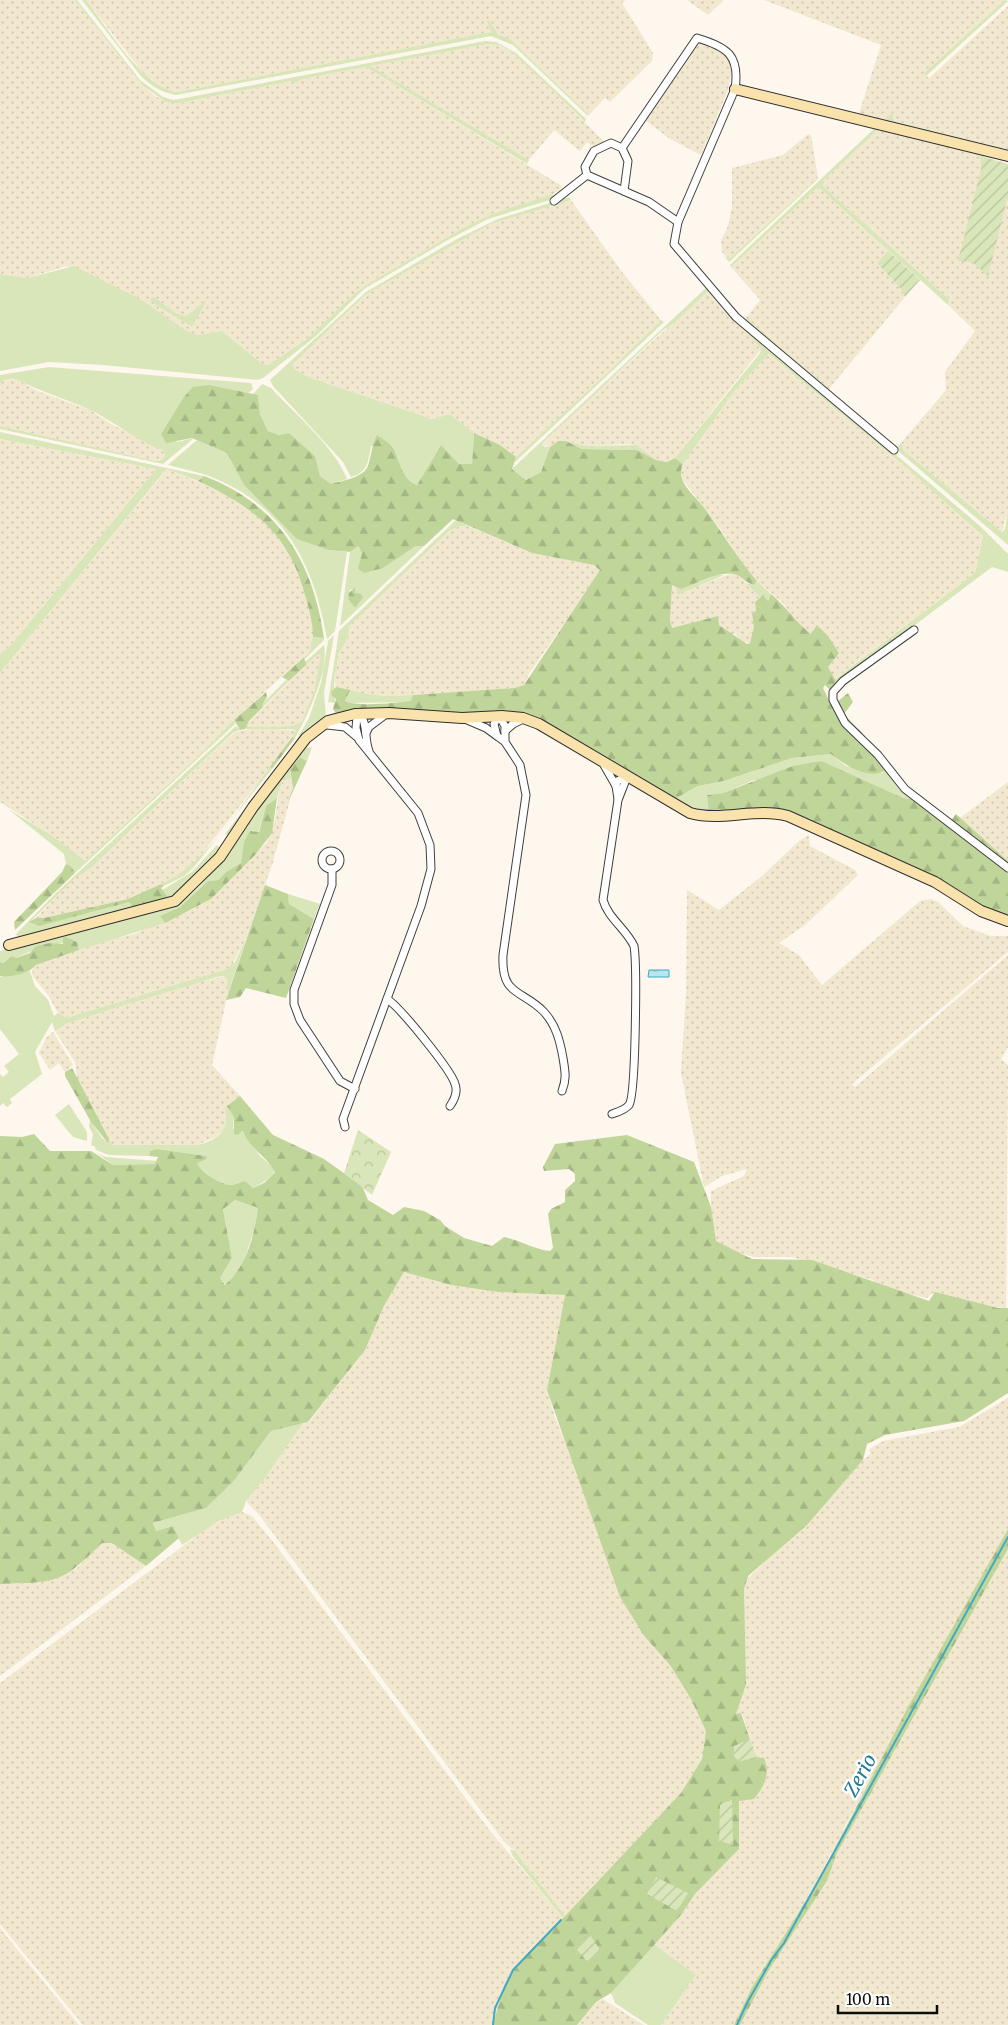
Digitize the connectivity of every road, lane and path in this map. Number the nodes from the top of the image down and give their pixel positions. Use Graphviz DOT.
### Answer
graph roads {
  1 [pos="735,89"];
  2 [pos="622,148"];
  3 [pos="1008,156"];
  4 [pos="587,175"];
  5 [pos="624,191"];
  6 [pos="554,200"];
  7 [pos="678,222"];
  8 [pos="894,450"];
  9 [pos="914,630"];
  10 [pos="360,713"];
  11 [pos="391,713"];
  12 [pos="500,716"];
  13 [pos="462,718"];
  14 [pos="526,719"];
  15 [pos="319,726"];
  16 [pos="505,731"];
  17 [pos="366,733"];
  18 [pos="497,736"];
  19 [pos="359,740"];
  20 [pos="505,742"];
  21 [pos="369,751"];
  22 [pos="602,762"];
  23 [pos="627,777"];
  24 [pos="616,786"];
  25 [pos="642,786"];
  26 [pos="622,792"];
  27 [pos="618,800"];
  28 [pos="1008,868"];
  29 [pos="332,869"];
  30 [pos="1008,921"];
  31 [pos="5,946"];
  32 [pos="387,998"];
  33 [pos="355,1089"];
  34 [pos="562,1091"];
  35 [pos="450,1106"];
  36 [pos="612,1114"];
  37 [pos="345,1127"];
  1 -- 2 [label="street"];
  1 -- 3 [label="street"];
  1 -- 7 [label="street"];
  2 -- 4 [label="street"];
  2 -- 5 [label="street"];
  4 -- 5 [label="street"];
  4 -- 6 [label="street"];
  5 -- 7 [label="street"];
  7 -- 8 [label="street"];
  9 -- 28 [label="street"];
  10 -- 11 [label="street"];
  10 -- 15 [label="street"];
  10 -- 17 [label="street"];
  10 -- 19 [label="street"];
  11 -- 13 [label="street"];
  11 -- 17 [label="street"];
  12 -- 13 [label="street"];
  12 -- 14 [label="street"];
  12 -- 16 [label="street"];
  12 -- 18 [label="street"];
  13 -- 18 [label="street"];
  14 -- 16 [label="street"];
  14 -- 22 [label="street"];
  15 -- 19 [label="street"];
  15 -- 31 [label="street"];
  16 -- 20 [label="street"];
  17 -- 21 [label="street"];
  18 -- 20 [label="street"];
  19 -- 21 [label="street"];
  20 -- 34 [label="street"];
  21 -- 32 [label="street"];
  22 -- 23 [label="street"];
  22 -- 24 [label="street"];
  23 -- 24 [label="street"];
  23 -- 25 [label="street"];
  23 -- 26 [label="street"];
  24 -- 27 [label="street"];
  25 -- 26 [label="street"];
  25 -- 30 [label="street"];
  26 -- 27 [label="street"];
  27 -- 36 [label="street"];
  29 -- 33 [label="street"];
  32 -- 33 [label="street"];
  32 -- 35 [label="street"];
  33 -- 37 [label="street"];
}
